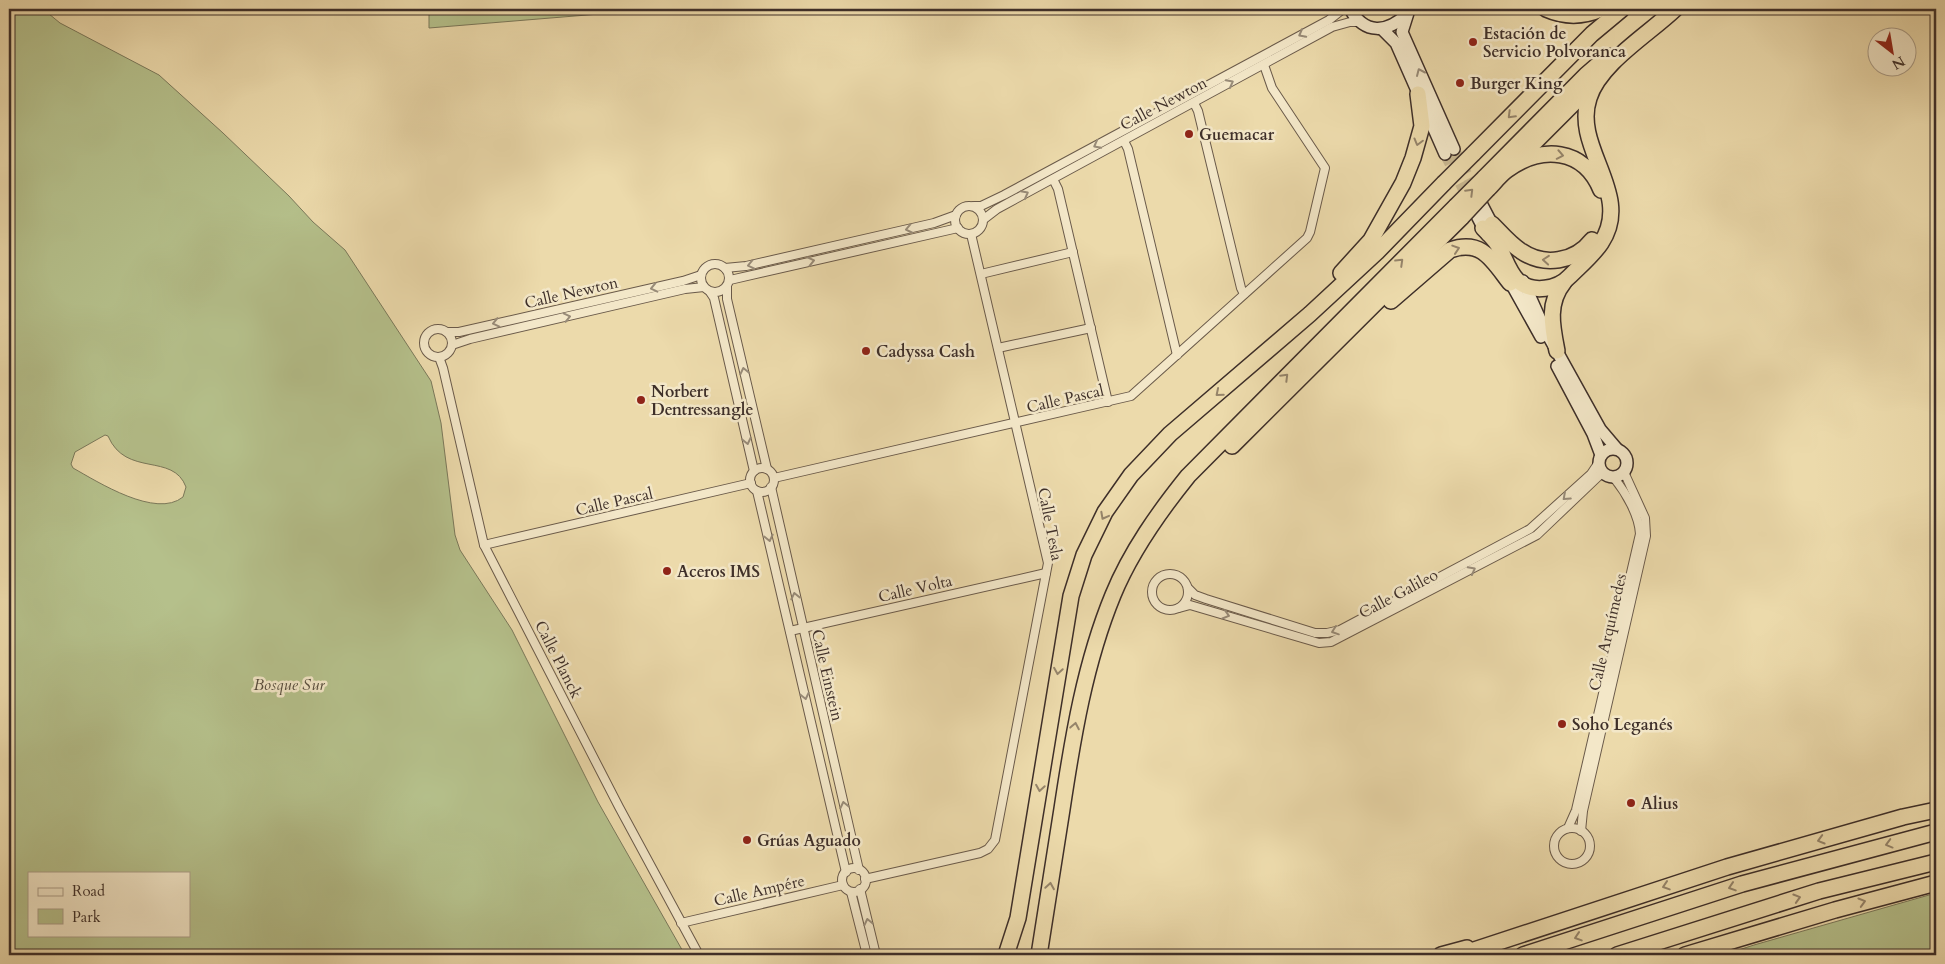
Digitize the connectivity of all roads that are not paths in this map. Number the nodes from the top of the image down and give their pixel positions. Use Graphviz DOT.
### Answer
graph roads {
  1 [pos="1342,9"];
  2 [pos="1350,9"];
  3 [pos="1546,9"];
  4 [pos="1601,9"];
  5 [pos="1622,9"];
  6 [pos="1670,9"];
  7 [pos="1675,9"];
  8 [pos="1410,11"];
  9 [pos="1360,22"];
  10 [pos="1382,29"];
  11 [pos="1264,65"];
  12 [pos="1598,78"];
  13 [pos="1418,94"];
  14 [pos="1194,103"];
  15 [pos="1124,141"];
  16 [pos="1507,170"];
  17 [pos="1053,179"];
  18 [pos="1486,184"];
  19 [pos="974,206"];
  20 [pos="1469,210"];
  21 [pos="956,215"];
  22 [pos="984,220"];
  23 [pos="1487,225"];
  24 [pos="958,228"];
  25 [pos="971,234"];
  26 [pos="1073,252"];
  27 [pos="726,268"];
  28 [pos="981,274"];
  29 [pos="701,275"];
  30 [pos="1564,282"];
  31 [pos="728,283"];
  32 [pos="1519,286"];
  33 [pos="707,289"];
  34 [pos="1244,294"];
  35 [pos="1296,327"];
  36 [pos="1091,328"];
  37 [pos="447,332"];
  38 [pos="1336,342"];
  39 [pos="452,345"];
  40 [pos="998,348"];
  41 [pos="1557,351"];
  42 [pos="1177,355"];
  43 [pos="439,357"];
  44 [pos="1108,402"];
  45 [pos="1016,422"];
  46 [pos="1617,449"];
  47 [pos="1600,458"];
  48 [pos="767,469"];
  49 [pos="754,471"];
  50 [pos="1602,473"];
  51 [pos="1619,475"];
  52 [pos="774,478"];
  53 [pos="751,483"];
  54 [pos="771,487"];
  55 [pos="757,490"];
  56 [pos="484,544"];
  57 [pos="1046,573"];
  58 [pos="1188,588"];
  59 [pos="1179,608"];
  60 [pos="803,628"];
  61 [pos="790,631"];
  62 [pos="1092,658"];
  63 [pos="1936,810"];
  64 [pos="1568,828"];
  65 [pos="1581,830"];
  66 [pos="1936,832"];
  67 [pos="1936,862"];
  68 [pos="859,870"];
  69 [pos="846,872"];
  70 [pos="865,879"];
  71 [pos="1936,883"];
  72 [pos="843,885"];
  73 [pos="860,890"];
  74 [pos="851,892"];
  75 [pos="681,923"];
  76 [pos="1042,935"];
  77 [pos="1495,943"];
  78 [pos="1691,954"];
  79 [pos="699,955"];
  80 [pos="868,955"];
  81 [pos="876,955"];
  82 [pos="1006,955"];
  83 [pos="1039,955"];
  84 [pos="1044,955"];
  85 [pos="1441,955"];
  86 [pos="1458,955"];
  87 [pos="1523,955"];
  88 [pos="1617,955"];
  1 -- 19 [label="street, Calle Newton, one-way"];
  2 -- 9 [label="street"];
  3 -- 4 [label="highway"];
  5 -- 35 [label="highway, one-way, bridge"];
  6 -- 18 [label="highway"];
  7 -- 12 [label="highway"];
  8 -- 10 [label="street"];
  13 -- 8 [label="street, one-way"];
  9 -- 10 [label="street"];
  9 -- 11 [label="street, Calle Newton"];
  10 -- 13 [label="street"];
  14 -- 11 [label="street, Calle Newton, one-way"];
  11 -- 34 [label="street, Calle Pascal"];
  12 -- 16 [label="highway"];
  12 -- 30 [label="highway"];
  13 -- 35 [label="highway, one-way"];
  14 -- 15 [label="street, Calle Newton"];
  14 -- 34 [label="street"];
  15 -- 17 [label="street, Calle Newton"];
  15 -- 42 [label="street"];
  16 -- 18 [label="highway"];
  16 -- 23 [label="highway, one-way"];
  22 -- 17 [label="street, Calle Newton, one-way"];
  17 -- 26 [label="street"];
  20 -- 18 [label="highway, one-way, bridge"];
  19 -- 21 [label="street"];
  19 -- 22 [label="street"];
  20 -- 23 [label="street"];
  20 -- 38 [label="highway"];
  62 -- 20 [label="highway, one-way"];
  21 -- 24 [label="street"];
  21 -- 27 [label="street, one-way"];
  22 -- 25 [label="street"];
  23 -- 32 [label="highway"];
  24 -- 25 [label="street"];
  31 -- 24 [label="street, one-way"];
  25 -- 28 [label="street, Calle Tesla"];
  26 -- 28 [label="street"];
  26 -- 36 [label="street"];
  27 -- 29 [label="street"];
  27 -- 31 [label="street"];
  28 -- 40 [label="street, Calle Tesla"];
  29 -- 33 [label="street"];
  29 -- 37 [label="street, Calle Newton, one-way"];
  30 -- 32 [label="highway"];
  30 -- 41 [label="highway"];
  31 -- 33 [label="street"];
  48 -- 31 [label="street, one-way"];
  38 -- 32 [label="highway, one-way"];
  32 -- 41 [label="street"];
  32 -- 47 [label="street"];
  39 -- 33 [label="street, Calle Newton, one-way"];
  33 -- 49 [label="street, one-way"];
  34 -- 42 [label="street, Calle Pascal"];
  35 -- 82 [label="highway, one-way"];
  36 -- 40 [label="street"];
  36 -- 44 [label="street"];
  37 -- 39 [label="street"];
  37 -- 43 [label="street"];
  38 -- 62 [label="highway"];
  39 -- 43 [label="street"];
  40 -- 45 [label="street, Calle Tesla"];
  41 -- 46 [label="street"];
  42 -- 44 [label="street, Calle Pascal"];
  43 -- 56 [label="street, Calle Planck"];
  44 -- 45 [label="street, Calle Pascal"];
  45 -- 52 [label="street, Calle Pascal"];
  45 -- 57 [label="street, Calle Tesla"];
  46 -- 47 [label="street"];
  46 -- 51 [label="street"];
  47 -- 50 [label="street"];
  47 -- 58 [label="street, Calle Galileo, one-way"];
  48 -- 49 [label="street"];
  48 -- 52 [label="street"];
  49 -- 53 [label="street"];
  50 -- 51 [label="street"];
  59 -- 50 [label="street, Calle Galileo, one-way"];
  51 -- 64 [label="street, Calle Arquímedes"];
  51 -- 65 [label="street, Calle Arquímedes"];
  52 -- 54 [label="street"];
  53 -- 55 [label="street"];
  53 -- 56 [label="street, Calle Pascal"];
  54 -- 55 [label="street"];
  60 -- 54 [label="street, Calle Einstein, one-way"];
  55 -- 61 [label="street, Calle Einstein, one-way"];
  56 -- 75 [label="street, Calle Planck"];
  57 -- 60 [label="street, Calle Volta"];
  57 -- 70 [label="street, Calle Tesla"];
  58 -- 59 [label="street"];
  58 -- 59 [label="street"];
  60 -- 61 [label="street, Calle Volta"];
  68 -- 60 [label="street, Calle Einstein, one-way"];
  61 -- 69 [label="street, Calle Einstein, one-way"];
  76 -- 62 [label="highway, one-way"];
  63 -- 77 [label="highway, one-way"];
  64 -- 65 [label="street"];
  64 -- 65 [label="street, Calle Arquímedes"];
  66 -- 87 [label="highway, one-way"];
  88 -- 67 [label="highway, one-way"];
  68 -- 69 [label="street"];
  68 -- 70 [label="street"];
  69 -- 72 [label="street"];
  70 -- 73 [label="street"];
  78 -- 71 [label="highway, one-way"];
  72 -- 74 [label="street"];
  72 -- 75 [label="street, Calle Ampére"];
  73 -- 74 [label="street"];
  81 -- 73 [label="street, one-way"];
  74 -- 80 [label="street"];
  75 -- 79 [label="street, Calle Planck"];
  76 -- 83 [label="highway"];
  76 -- 84 [label="highway"];
  77 -- 85 [label="highway"];
  77 -- 86 [label="highway"];
}
